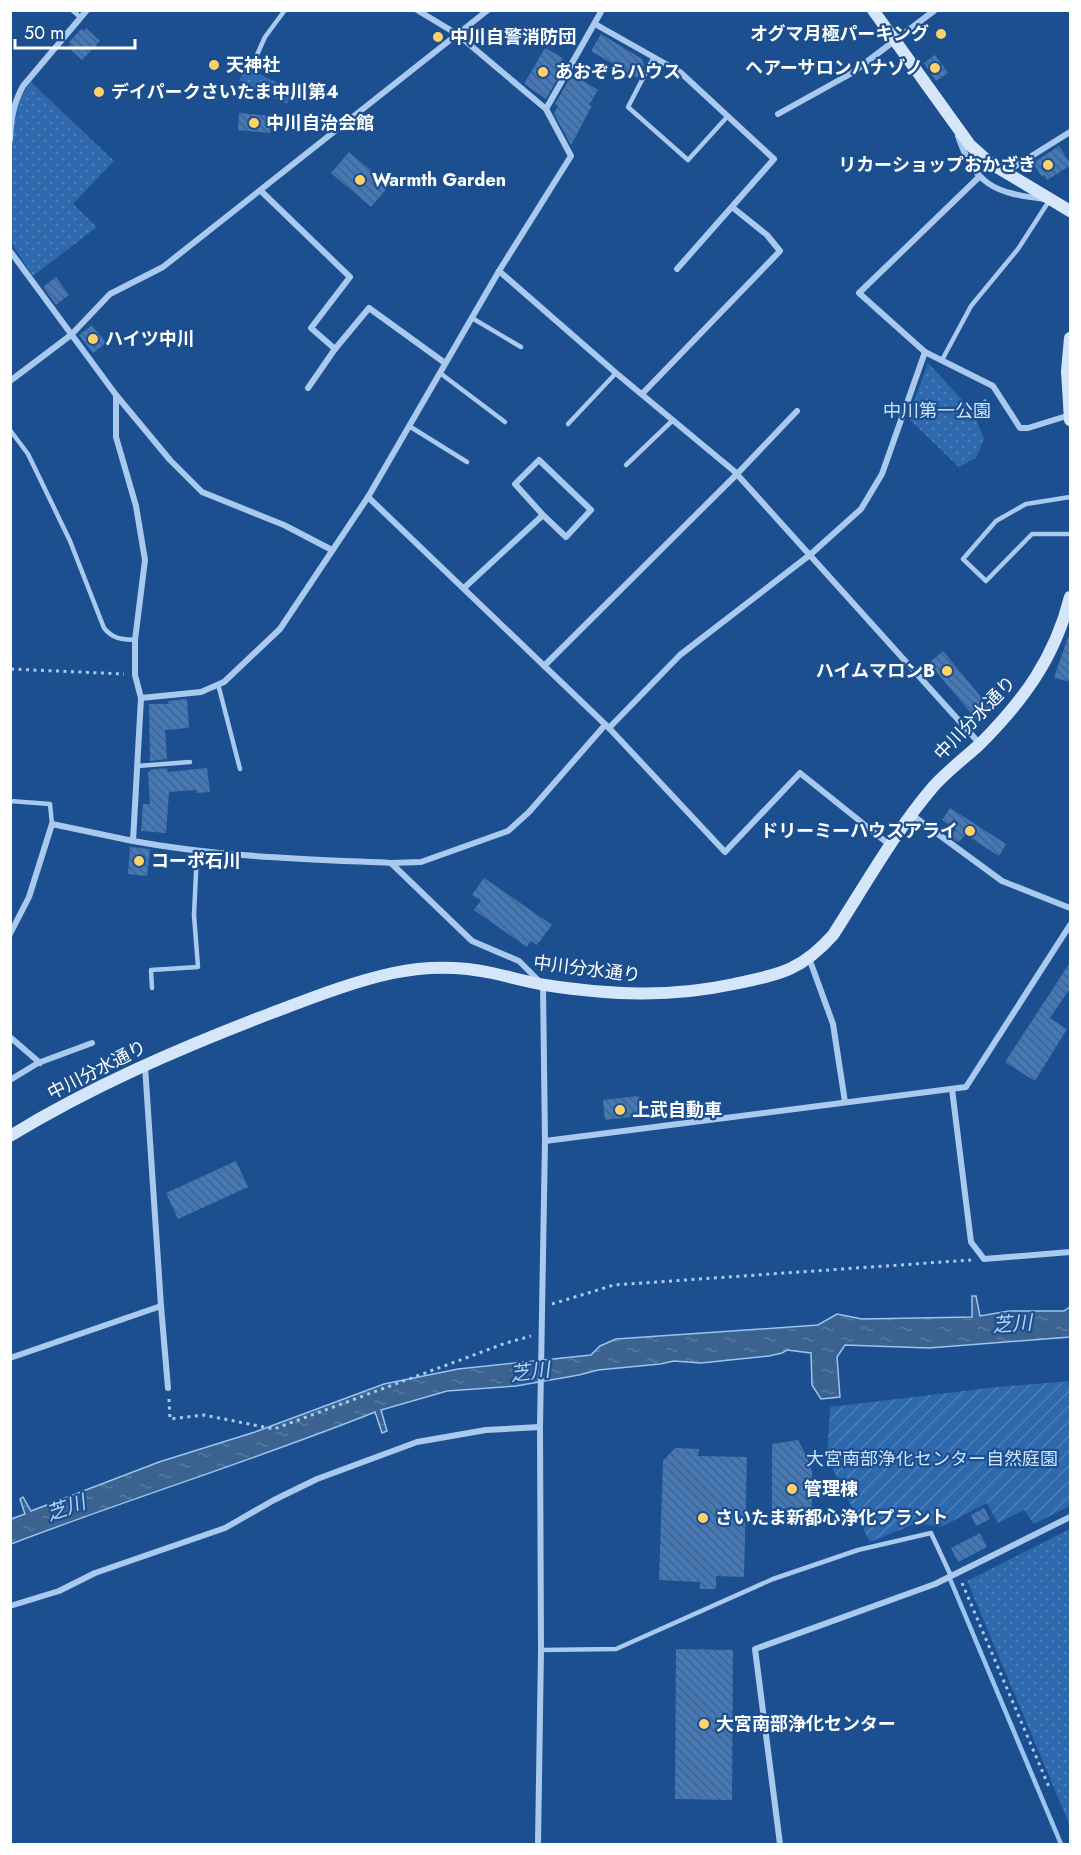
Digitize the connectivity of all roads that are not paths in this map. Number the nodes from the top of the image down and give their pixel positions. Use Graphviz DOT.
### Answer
graph roads {
  1 [pos="72,10"];
  2 [pos="87,10"];
  3 [pos="285,10"];
  4 [pos="417,10"];
  5 [pos="488,10"];
  6 [pos="602,10"];
  7 [pos="873,10"];
  8 [pos="935,10"];
  9 [pos="80,17"];
  10 [pos="595,24"];
  11 [pos="457,34"];
  12 [pos="894,42"];
  13 [pos="654,57"];
  14 [pos="252,66"];
  15 [pos="546,109"];
  16 [pos="778,114"];
  17 [pos="728,117"];
  18 [pos="954,123"];
  19 [pos="1071,132"];
  20 [pos="10,140"];
  21 [pos="1006,172"];
  22 [pos="980,177"];
  23 [pos="261,191"];
  24 [pos="1050,200"];
  25 [pos="732,207"];
  26 [pos="1071,212"];
  27 [pos="10,251"];
  28 [pos="677,269"];
  29 [pos="499,271"];
  30 [pos="472,318"];
  31 [pos="71,335"];
  32 [pos="1071,338"];
  33 [pos="521,347"];
  34 [pos="335,349"];
  35 [pos="925,352"];
  36 [pos="942,360"];
  37 [pos="445,363"];
  38 [pos="440,373"];
  39 [pos="616,373"];
  40 [pos="10,381"];
  41 [pos="308,388"];
  42 [pos="642,394"];
  43 [pos="116,395"];
  44 [pos="796,411"];
  45 [pos="1070,415"];
  46 [pos="673,420"];
  47 [pos="1071,420"];
  48 [pos="505,422"];
  49 [pos="568,424"];
  50 [pos="409,426"];
  51 [pos="10,430"];
  52 [pos="467,462"];
  53 [pos="626,465"];
  54 [pos="737,474"];
  55 [pos="368,496"];
  56 [pos="1071,497"];
  57 [pos="543,514"];
  58 [pos="1071,534"];
  59 [pos="332,550"];
  60 [pos="811,554"];
  61 [pos="464,588"];
  62 [pos="1071,597"];
  63 [pos="1067,625"];
  64 [pos="135,640"];
  65 [pos="544,666"];
  66 [pos="218,684"];
  67 [pos="141,698"];
  68 [pos="607,727"];
  69 [pos="980,744"];
  70 [pos="190,762"];
  71 [pos="137,766"];
  72 [pos="240,769"];
  73 [pos="10,801"];
  74 [pos="912,815"];
  75 [pos="52,824"];
  76 [pos="133,841"];
  77 [pos="891,846"];
  78 [pos="197,852"];
  79 [pos="391,863"];
  80 [pos="1071,908"];
  81 [pos="1071,925"];
  82 [pos="10,934"];
  83 [pos="809,958"];
  84 [pos="543,985"];
  85 [pos="152,988"];
  86 [pos="10,1037"];
  87 [pos="92,1043"];
  88 [pos="40,1063"];
  89 [pos="145,1065"];
  90 [pos="10,1080"];
  91 [pos="952,1089"];
  92 [pos="845,1102"];
  93 [pos="10,1136"];
  94 [pos="545,1141"];
  95 [pos="1071,1252"];
  96 [pos="161,1306"];
  97 [pos="10,1358"];
  98 [pos="168,1388"];
  99 [pos="540,1427"];
  100 [pos="1071,1516"];
  101 [pos="954,1574"];
  102 [pos="10,1606"];
  103 [pos="541,1650"];
  104 [pos="538,1845"];
  105 [pos="780,1845"];
  1 -- 9 [label="lane"];
  2 -- 9 [label="street"];
  3 -- 14 [label="lane"];
  4 -- 11 [label="street"];
  5 -- 11 [label="street"];
  6 -- 10 [label="street"];
  7 -- 12 [label="street"];
  8 -- 12 [label="street"];
  9 -- 20 [label="street"];
  10 -- 13 [label="street"];
  10 -- 15 [label="street"];
  11 -- 15 [label="street"];
  11 -- 23 [label="street"];
  12 -- 16 [label="street"];
  12 -- 18 [label="street"];
  13 -- 17 [label="street"];
  13 -- 17 [label="lane"];
  15 -- 29 [label="street"];
  17 -- 25 [label="street"];
  18 -- 21 [label="street"];
  18 -- 22 [label="street"];
  19 -- 21 [label="street"];
  21 -- 24 [label="street"];
  22 -- 24 [label="street"];
  22 -- 35 [label="street"];
  23 -- 31 [label="street"];
  23 -- 34 [label="street"];
  24 -- 26 [label="street"];
  24 -- 36 [label="lane"];
  25 -- 28 [label="street"];
  25 -- 42 [label="street"];
  27 -- 31 [label="street"];
  29 -- 30 [label="street"];
  29 -- 39 [label="street"];
  30 -- 33 [label="lane"];
  30 -- 37 [label="street"];
  31 -- 40 [label="street"];
  31 -- 43 [label="street"];
  32 -- 45 [label="street"];
  34 -- 37 [label="street"];
  34 -- 41 [label="street"];
  35 -- 36 [label="street"];
  35 -- 60 [label="street"];
  36 -- 45 [label="street"];
  37 -- 38 [label="street"];
  38 -- 48 [label="lane"];
  38 -- 50 [label="street"];
  39 -- 42 [label="street"];
  39 -- 49 [label="lane"];
  42 -- 46 [label="street"];
  43 -- 59 [label="street"];
  43 -- 64 [label="street"];
  44 -- 54 [label="street"];
  45 -- 47 [label="street"];
  46 -- 53 [label="lane"];
  46 -- 54 [label="street"];
  50 -- 52 [label="lane"];
  50 -- 55 [label="street"];
  51 -- 64 [label="lane"];
  54 -- 60 [label="street"];
  54 -- 65 [label="street"];
  55 -- 59 [label="street"];
  55 -- 61 [label="street"];
  56 -- 58 [label="lane"];
  57 -- 57 [label="street"];
  57 -- 61 [label="street"];
  59 -- 66 [label="street"];
  60 -- 68 [label="street"];
  60 -- 69 [label="street"];
  61 -- 65 [label="street"];
  62 -- 63 [label="street, 中川分水通り"];
  63 -- 69 [label="street, 中川分水通り"];
  64 -- 67 [label="street"];
  65 -- 68 [label="street"];
  66 -- 67 [label="street"];
  66 -- 72 [label="lane"];
  67 -- 71 [label="street"];
  68 -- 77 [label="street"];
  68 -- 79 [label="street"];
  69 -- 74 [label="street, 中川分水通り"];
  70 -- 71 [label="lane"];
  71 -- 76 [label="street"];
  73 -- 75 [label="lane"];
  74 -- 77 [label="street, 中川分水通り"];
  74 -- 80 [label="street"];
  75 -- 76 [label="street"];
  75 -- 82 [label="street"];
  76 -- 78 [label="street"];
  77 -- 83 [label="street, 中川分水通り"];
  78 -- 79 [label="street"];
  78 -- 85 [label="lane"];
  79 -- 84 [label="street"];
  81 -- 91 [label="street"];
  83 -- 84 [label="street, 中川分水通り"];
  83 -- 92 [label="street"];
  84 -- 89 [label="street, 中川分水通り"];
  84 -- 94 [label="street"];
  86 -- 88 [label="street"];
  87 -- 88 [label="street"];
  88 -- 90 [label="street"];
  89 -- 93 [label="street, 中川分水通り"];
  89 -- 96 [label="street"];
  91 -- 92 [label="street"];
  91 -- 95 [label="street"];
  92 -- 94 [label="street"];
  94 -- 99 [label="street"];
  96 -- 97 [label="street"];
  96 -- 98 [label="street"];
  99 -- 102 [label="street"];
  99 -- 103 [label="street"];
  100 -- 101 [label="street"];
  101 -- 103 [label="lane"];
  101 -- 105 [label="street"];
  103 -- 104 [label="street"];
}
